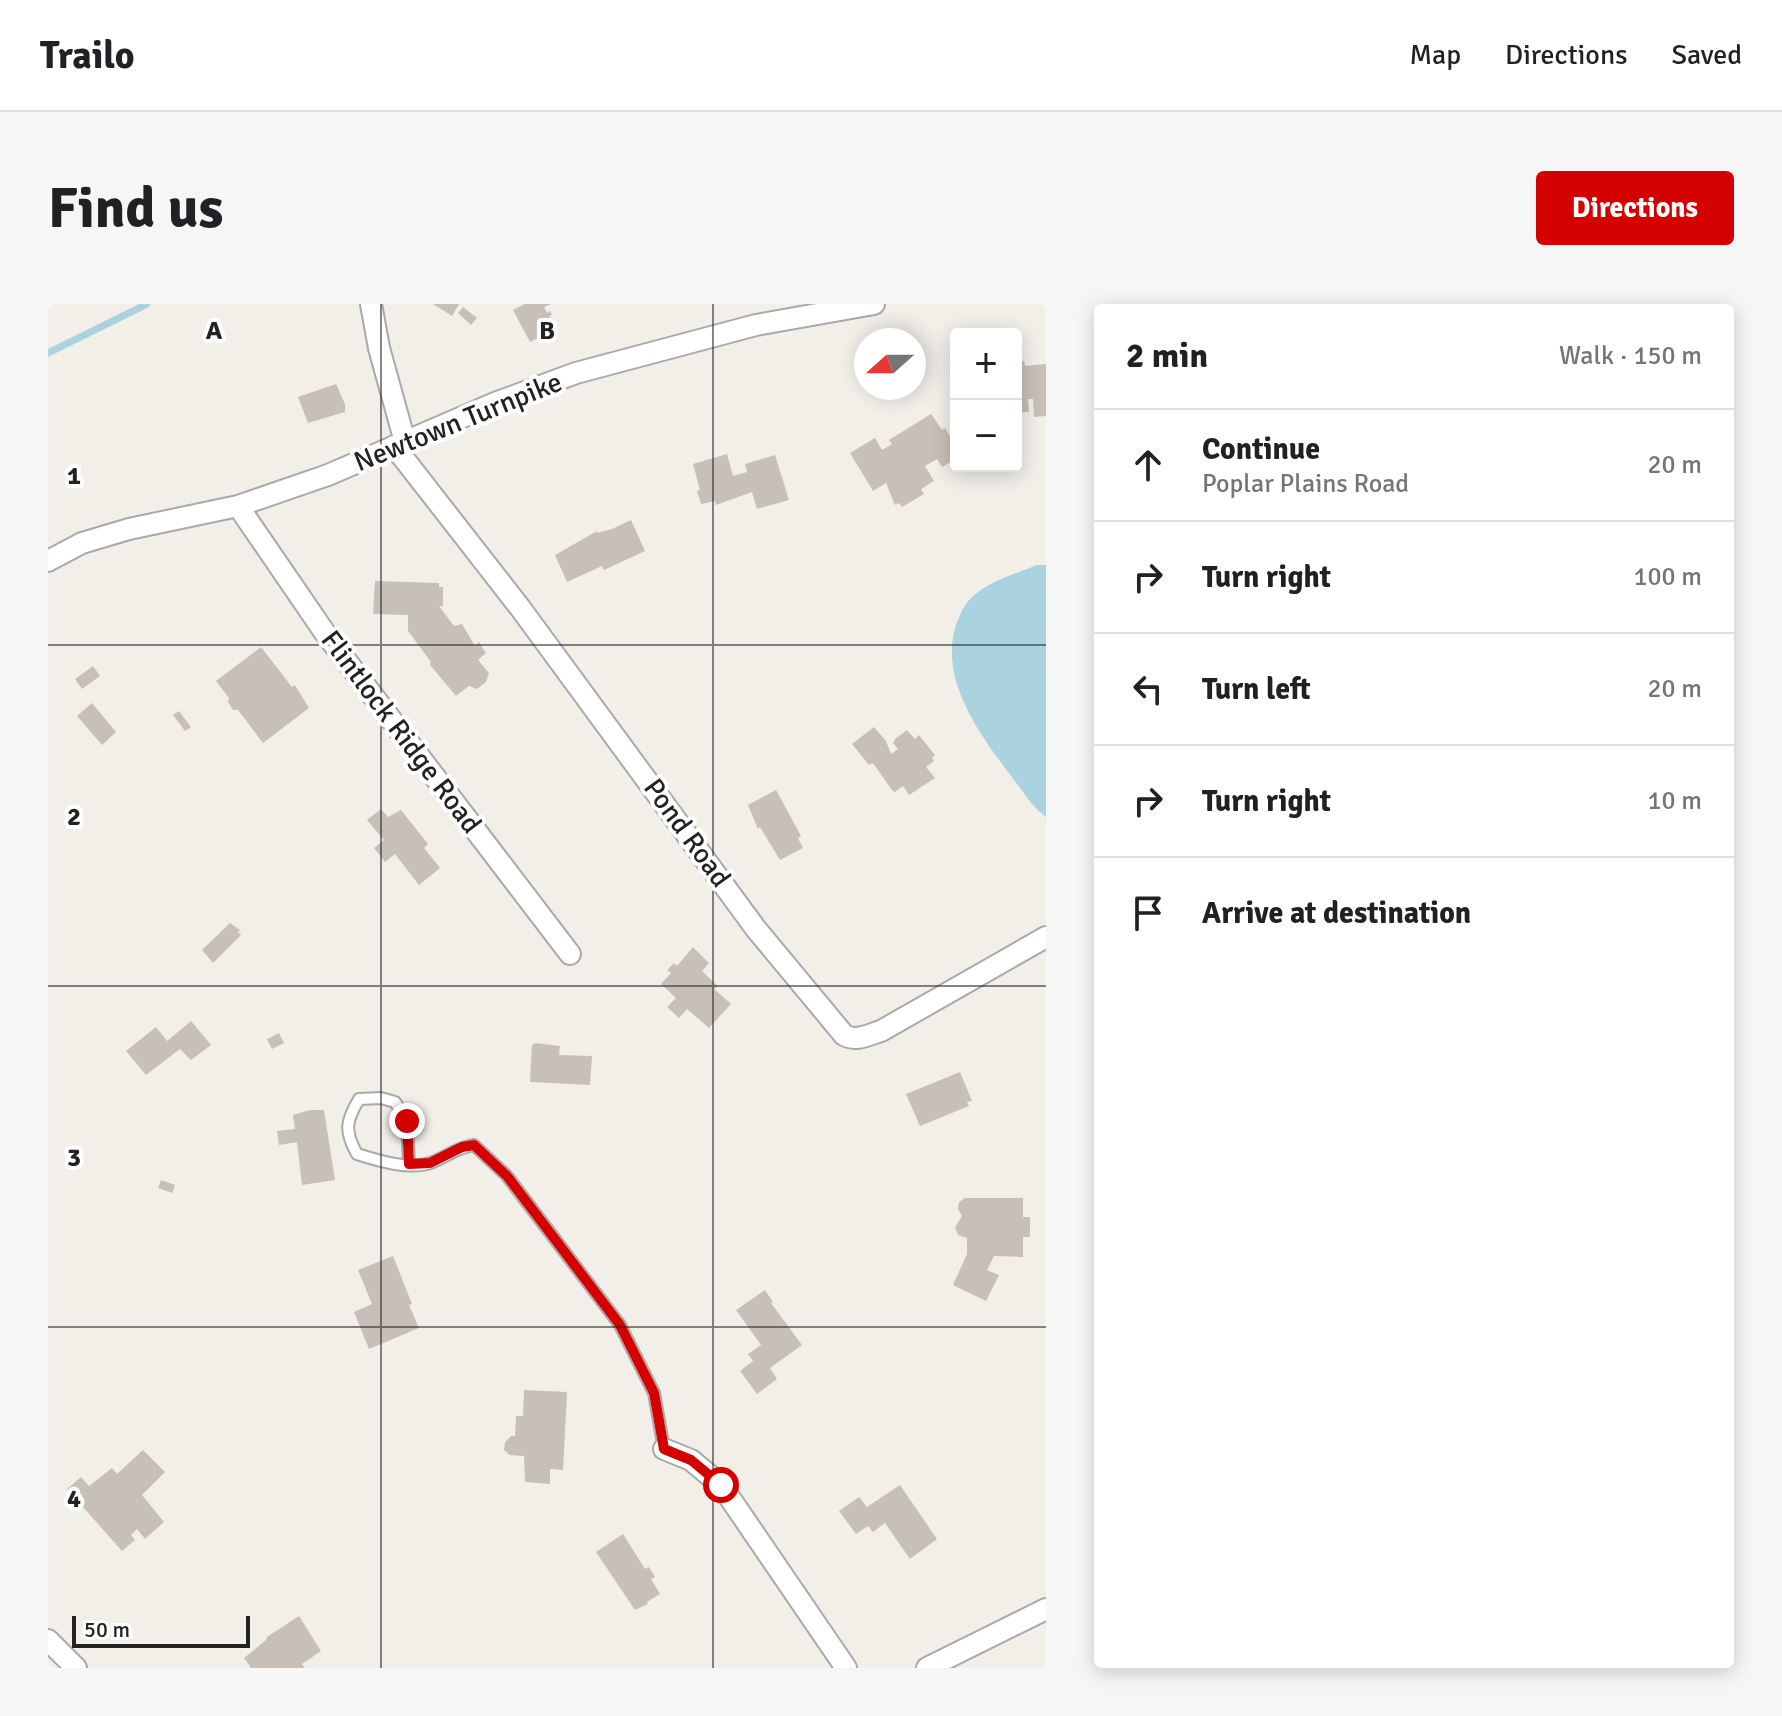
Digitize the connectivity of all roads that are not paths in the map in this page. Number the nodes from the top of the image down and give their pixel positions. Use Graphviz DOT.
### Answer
graph roads {
  1 [pos="371,304"];
  2 [pos="874,304"];
  3 [pos="400,444"];
  4 [pos="238,506"];
  5 [pos="48,561"];
  6 [pos="1046,937"];
  7 [pos="570,954"];
  8 [pos="409,1164"];
  9 [pos="664,1449"];
  10 [pos="1046,1609"];
  11 [pos="48,1640"];
  12 [pos="76,1668"];
  13 [pos="846,1668"];
  14 [pos="927,1668"];
  1 -- 3 [label="street"];
  2 -- 3 [label="street, Newtown Turnpike"];
  3 -- 4 [label="street, Newtown Turnpike"];
  3 -- 6 [label="street, Pond Road"];
  4 -- 5 [label="street, Newtown Turnpike"];
  4 -- 7 [label="street, Flintlock Ridge Road"];
  8 -- 8 [label="lane"];
  8 -- 9 [label="lane"];
  9 -- 13 [label="street"];
  10 -- 14 [label="street"];
  11 -- 12 [label="street"];
}
